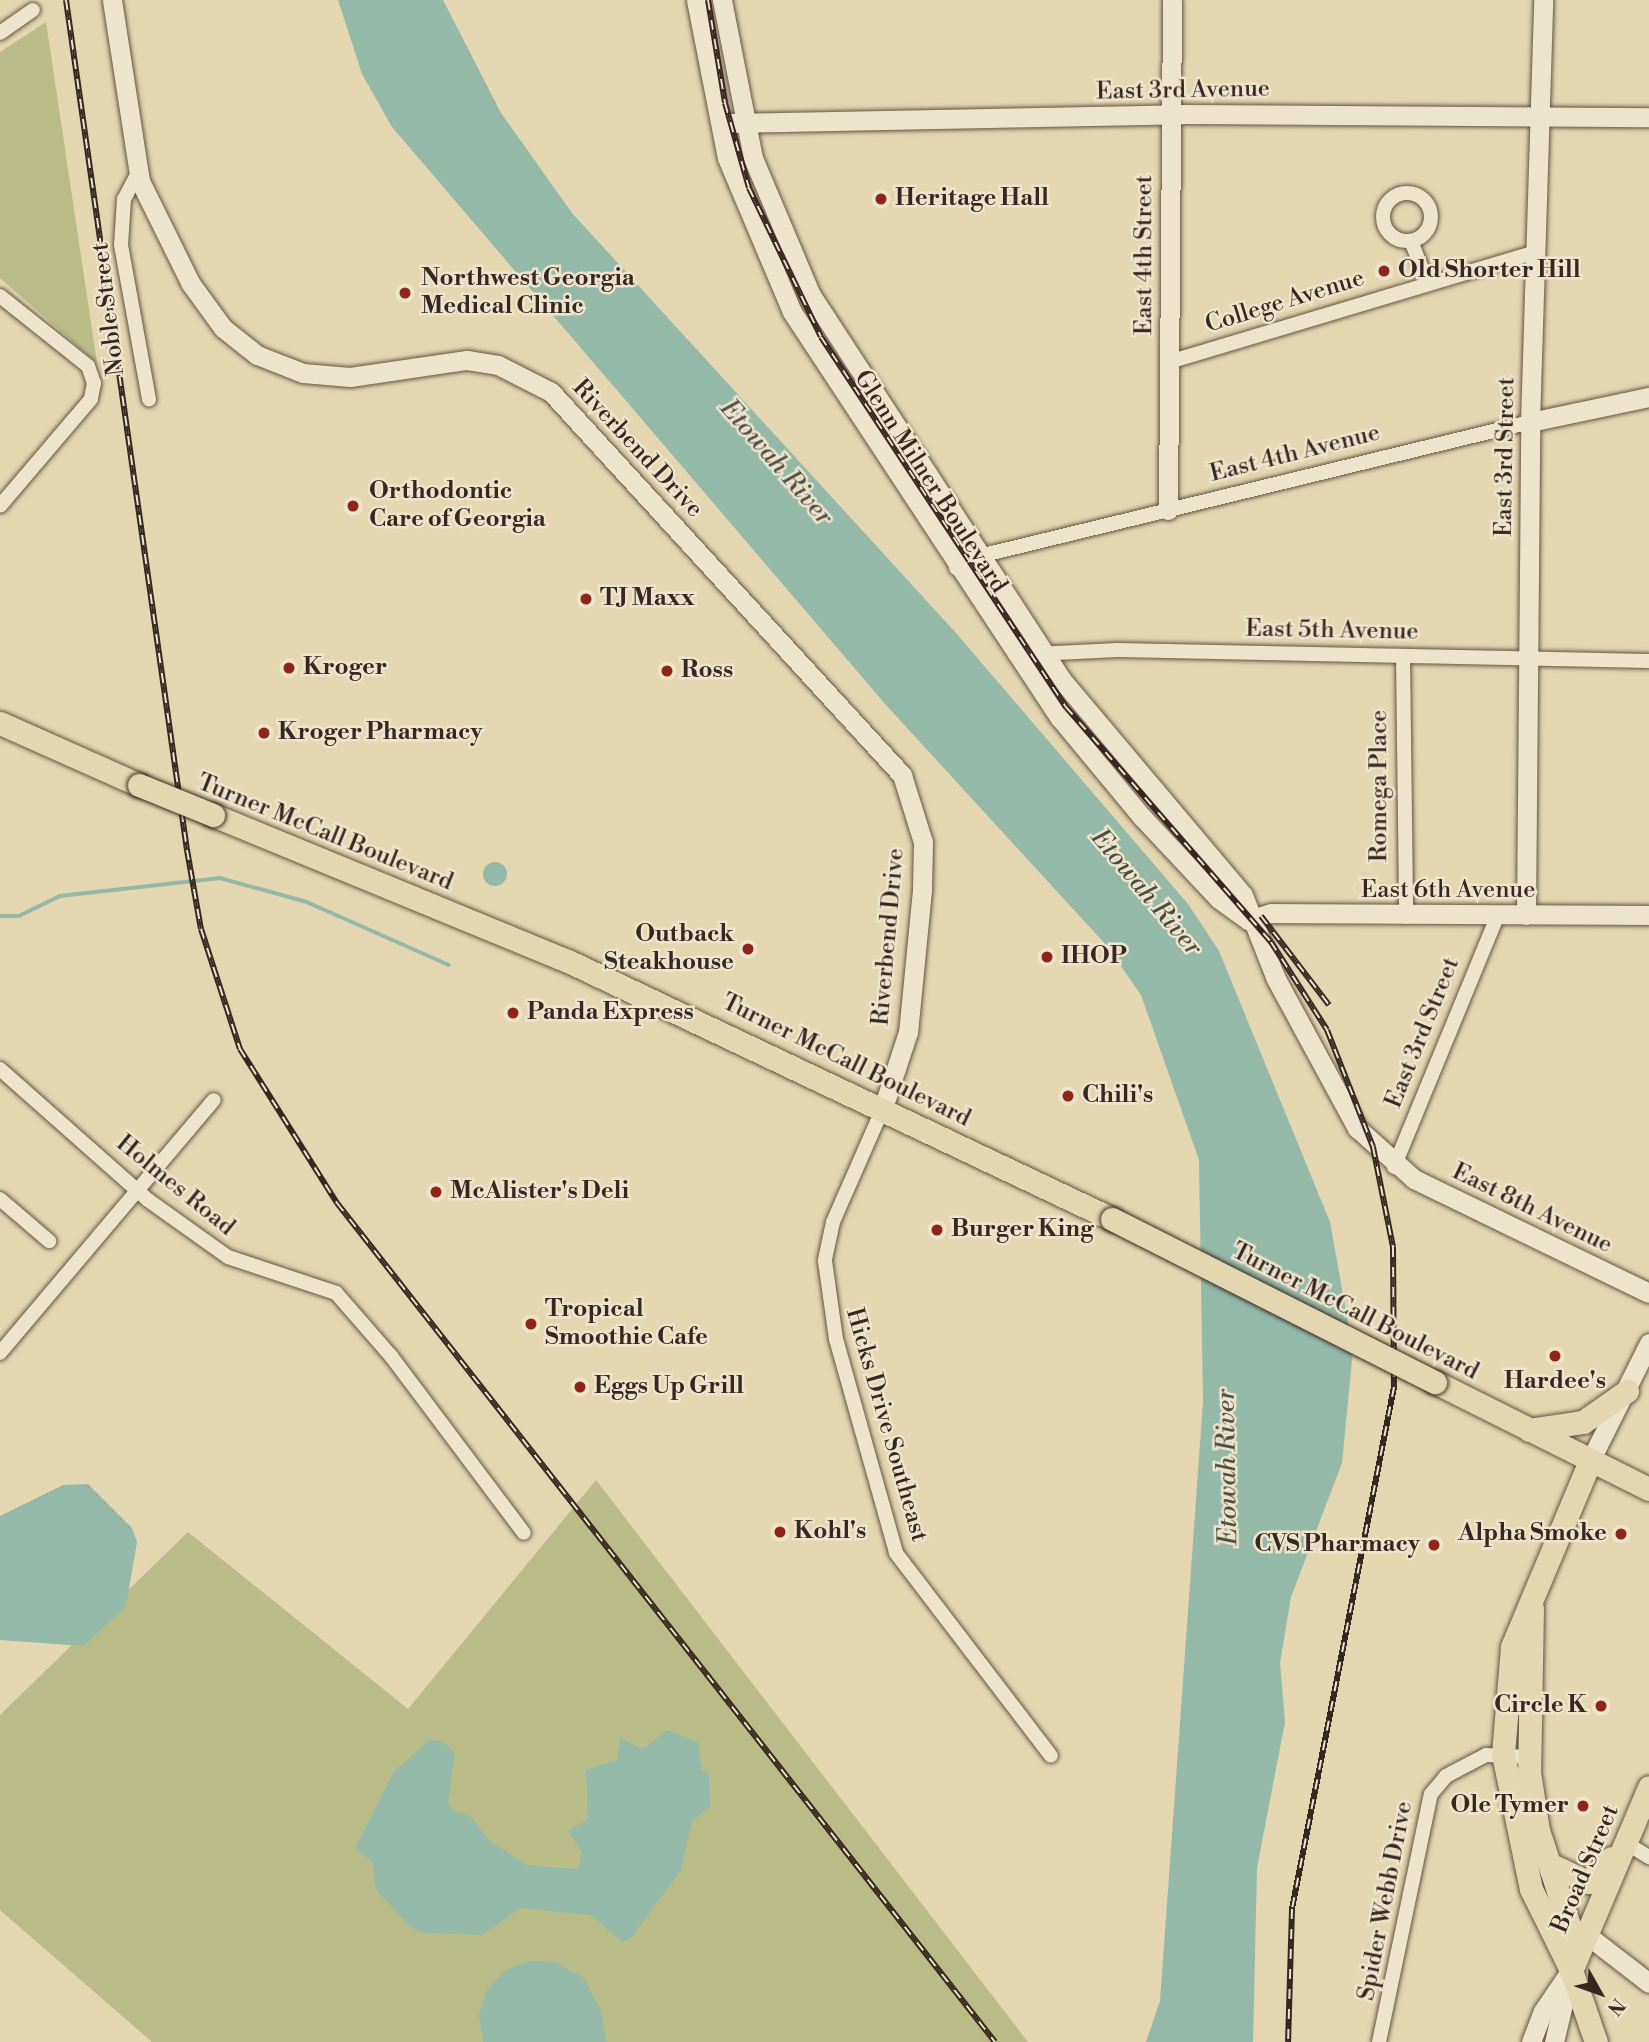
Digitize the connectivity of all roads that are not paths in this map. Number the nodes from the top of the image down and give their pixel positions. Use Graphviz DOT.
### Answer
graph roads {
  1 [pos="112,0"];
  2 [pos="696,0"];
  3 [pos="722,0"];
  4 [pos="1172,0"];
  5 [pos="1543,0"];
  6 [pos="33,10"];
  7 [pos="0,33"];
  8 [pos="1171,115"];
  9 [pos="1540,116"];
  10 [pos="1649,117"];
  11 [pos="742,121"];
  12 [pos="718,125"];
  13 [pos="138,173"];
  14 [pos="1411,241"];
  15 [pos="1536,252"];
  16 [pos="1427,281"];
  17 [pos="0,296"];
  18 [pos="1169,362"];
  19 [pos="1649,397"];
  20 [pos="149,399"];
  21 [pos="1530,422"];
  22 [pos="0,506"];
  23 [pos="1168,510"];
  24 [pos="979,558"];
  25 [pos="956,568"];
  26 [pos="1041,651"];
  27 [pos="1014,655"];
  28 [pos="1403,656"];
  29 [pos="1530,658"];
  30 [pos="1649,661"];
  31 [pos="0,723"];
  32 [pos="1526,915"];
  33 [pos="1649,915"];
  34 [pos="1406,917"];
  35 [pos="1497,917"];
  36 [pos="1248,920"];
  37 [pos="0,1069"];
  38 [pos="215,1100"];
  39 [pos="883,1108"];
  40 [pos="1394,1167"];
  41 [pos="139,1189"];
  42 [pos="0,1199"];
  43 [pos="49,1241"];
  44 [pos="1649,1293"];
  45 [pos="1649,1343"];
  46 [pos="0,1353"];
  47 [pos="1627,1391"];
  48 [pos="1529,1430"];
  49 [pos="1590,1461"];
  50 [pos="1649,1489"];
  51 [pos="524,1532"];
  52 [pos="1532,1602"];
  53 [pos="1503,1754"];
  54 [pos="1051,1756"];
  55 [pos="1528,1756"];
  56 [pos="1649,1787"];
  57 [pos="1623,1841"];
  58 [pos="1649,1857"];
  59 [pos="1551,1866"];
  60 [pos="1587,1935"];
  61 [pos="1571,1970"];
  62 [pos="1649,1983"];
  63 [pos="1379,2042"];
  64 [pos="1531,2042"];
  65 [pos="1555,2042"];
  66 [pos="1596,2042"];
  1 -- 13 [label="street, Riverbend Drive"];
  2 -- 12 [label="street, Glenn Milner Boulevard"];
  3 -- 11 [label="street, Glenn Milner Boulevard"];
  4 -- 8 [label="street, East 4th Street"];
  5 -- 9 [label="street, East 3rd Street"];
  6 -- 7 [label="street"];
  8 -- 9 [label="street, East 3rd Avenue"];
  8 -- 11 [label="street, East 3rd Avenue"];
  8 -- 18 [label="street, East 4th Street"];
  9 -- 10 [label="street, East 3rd Avenue"];
  9 -- 15 [label="street, East 3rd Street"];
  11 -- 12 [label="street, East 3rd Avenue"];
  11 -- 24 [label="street, Glenn Milner Boulevard"];
  12 -- 25 [label="street, Glenn Milner Boulevard"];
  13 -- 20 [label="street, Noble Street"];
  13 -- 39 [label="street, Riverbend Drive"];
  14 -- 16 [label="street"];
  15 -- 16 [label="street, College Avenue"];
  15 -- 21 [label="street, East 3rd Street"];
  16 -- 18 [label="street, College Avenue"];
  17 -- 22 [label="street, Noble Street"];
  18 -- 23 [label="street, East 4th Street"];
  19 -- 21 [label="street, East 4th Avenue"];
  21 -- 23 [label="street, East 4th Avenue"];
  21 -- 29 [label="street, East 3rd Street"];
  23 -- 24 [label="street, East 4th Avenue"];
  24 -- 25 [label="street, East 4th Avenue"];
  24 -- 26 [label="street, Glenn Milner Boulevard"];
  25 -- 27 [label="street, Glenn Milner Boulevard"];
  26 -- 27 [label="street, East 5th Avenue"];
  26 -- 28 [label="street, East 5th Avenue"];
  26 -- 36 [label="street, Glenn Milner Boulevard"];
  27 -- 36 [label="street, Glenn Milner Boulevard"];
  28 -- 29 [label="street, East 5th Avenue"];
  28 -- 34 [label="street, Romega Place"];
  29 -- 30 [label="street, East 5th Avenue"];
  29 -- 32 [label="street, East 3rd Street"];
  31 -- 39 [label="main road, Turner McCall Boulevard, bridge"];
  32 -- 33 [label="street, East 6th Avenue"];
  32 -- 35 [label="street, East 6th Avenue"];
  34 -- 35 [label="street, East 6th Avenue"];
  34 -- 36 [label="street, East 6th Avenue"];
  35 -- 40 [label="street, East 3rd Street"];
  36 -- 40 [label="street, Glenn Milner Boulevard"];
  37 -- 41 [label="street, Holmes Road"];
  38 -- 41 [label="street"];
  39 -- 48 [label="main road, Turner McCall Boulevard, bridge"];
  39 -- 54 [label="street, Hicks Drive Southeast"];
  40 -- 44 [label="street, East 8th Avenue"];
  41 -- 46 [label="street"];
  41 -- 51 [label="street, Holmes Road"];
  42 -- 43 [label="street"];
  45 -- 47 [label="street"];
  47 -- 48 [label="main road"];
  47 -- 49 [label="street"];
  48 -- 49 [label="main road, Turner McCall Boulevard"];
  49 -- 50 [label="main road, Turner McCall Boulevard"];
  49 -- 52 [label="main road"];
  52 -- 53 [label="main road"];
  52 -- 55 [label="main road"];
  53 -- 55 [label="street, Spider Webb Drive"];
  53 -- 61 [label="main road"];
  53 -- 63 [label="street, Spider Webb Drive"];
  55 -- 59 [label="main road"];
  56 -- 57 [label="main road, Broad Street"];
  57 -- 58 [label="street"];
  57 -- 59 [label="main road"];
  57 -- 60 [label="main road, Broad Street"];
  59 -- 61 [label="main road"];
  60 -- 61 [label="main road, Broad Street"];
  60 -- 62 [label="street"];
  61 -- 64 [label="street"];
  61 -- 65 [label="street"];
  61 -- 66 [label="main road"];
}
